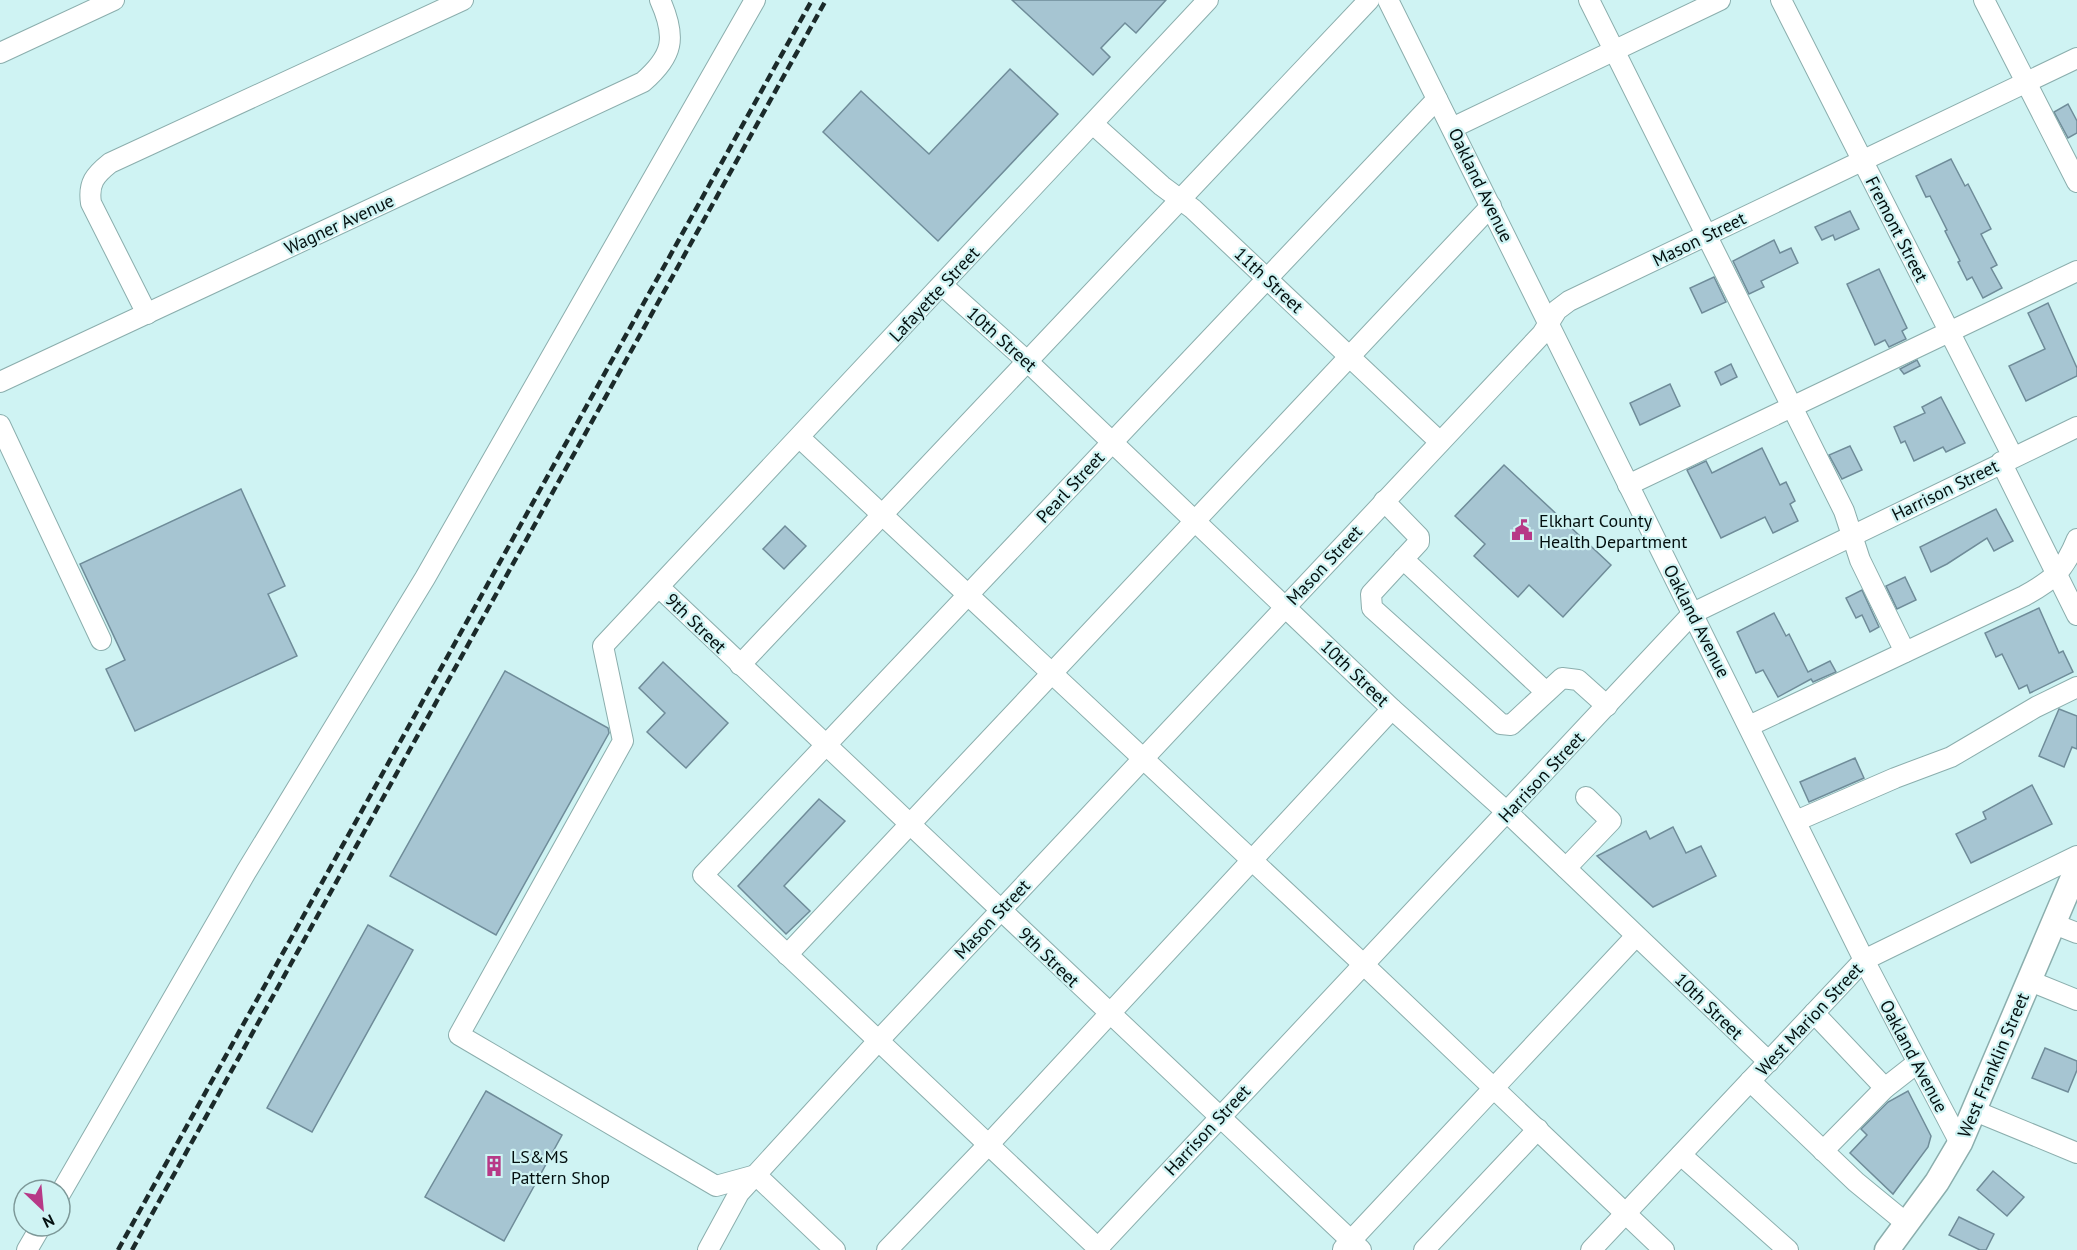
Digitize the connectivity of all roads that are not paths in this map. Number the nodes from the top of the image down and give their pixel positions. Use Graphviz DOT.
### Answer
graph roads {
  1 [pos="114,0"];
  2 [pos="463,0"];
  3 [pos="660,0"];
  4 [pos="755,0"];
  5 [pos="1208,0"];
  6 [pos="1369,0"];
  7 [pos="1388,0"];
  8 [pos="1589,0"];
  9 [pos="1719,0"];
  10 [pos="1781,0"];
  11 [pos="1984,0"];
  12 [pos="1614,50"];
  13 [pos="0,53"];
  14 [pos="2077,58"];
  15 [pos="2026,81"];
  16 [pos="1437,99"];
  17 [pos="1094,124"];
  18 [pos="1452,128"];
  19 [pos="1863,161"];
  20 [pos="2077,182"];
  21 [pos="1179,199"];
  22 [pos="1491,206"];
  23 [pos="1706,236"];
  24 [pos="2077,271"];
  25 [pos="1266,276"];
  26 [pos="942,285"];
  27 [pos="147,314"];
  28 [pos="1548,321"];
  29 [pos="1949,332"];
  30 [pos="1350,356"];
  31 [pos="1028,362"];
  32 [pos="0,382"];
  33 [pos="1792,407"];
  34 [pos="0,425"];
  35 [pos="2077,427"];
  36 [pos="800,438"];
  37 [pos="1112,442"];
  38 [pos="1440,442"];
  39 [pos="2007,460"];
  40 [pos="1628,485"];
  41 [pos="1384,501"];
  42 [pos="882,515"];
  43 [pos="1196,521"];
  44 [pos="1852,536"];
  45 [pos="2077,539"];
  46 [pos="1403,559"];
  47 [pos="2057,575"];
  48 [pos="660,588"];
  49 [pos="968,595"];
  50 [pos="1285,606"];
  51 [pos="1693,613"];
  52 [pos="2077,615"];
  53 [pos="101,640"];
  54 [pos="1905,652"];
  55 [pos="740,665"];
  56 [pos="1052,673"];
  57 [pos="2077,687"];
  58 [pos="1546,692"];
  59 [pos="1607,706"];
  60 [pos="1392,709"];
  61 [pos="1749,726"];
  62 [pos="826,746"];
  63 [pos="1143,758"];
  64 [pos="1586,797"];
  65 [pos="1508,813"];
  66 [pos="1796,821"];
  67 [pos="910,825"];
  68 [pos="2077,855"];
  69 [pos="1252,860"];
  70 [pos="1566,868"];
  71 [pos="2077,868"];
  72 [pos="1001,910"];
  73 [pos="2054,924"];
  74 [pos="2077,933"];
  75 [pos="1636,936"];
  76 [pos="787,955"];
  77 [pos="1864,960"];
  78 [pos="1363,964"];
  79 [pos="2030,981"];
  80 [pos="2077,1000"];
  81 [pos="1814,1013"];
  82 [pos="1109,1014"];
  83 [pos="879,1040"];
  84 [pos="1769,1062"];
  85 [pos="1917,1063"];
  86 [pos="1750,1082"];
  87 [pos="1493,1087"];
  88 [pos="1885,1088"];
  89 [pos="1975,1111"];
  90 [pos="1219,1117"];
  91 [pos="1538,1129"];
  92 [pos="1960,1143"];
  93 [pos="989,1144"];
  94 [pos="1823,1151"];
  95 [pos="2077,1153"];
  96 [pos="1681,1155"];
  97 [pos="756,1175"];
  98 [pos="69,1178"];
  99 [pos="1626,1214"];
  100 [pos="1906,1223"];
  101 [pos="1352,1247"];
  102 [pos="1098,1249"];
  103 [pos="708,1250"];
  104 [pos="835,1250"];
  105 [pos="887,1250"];
  106 [pos="1424,1250"];
  107 [pos="1591,1250"];
  108 [pos="1664,1250"];
  109 [pos="1788,1250"];
  110 [pos="1887,1250"];
  1 -- 13 [label="street"];
  2 -- 27 [label="street"];
  3 -- 27 [label="street, Wagner Avenue"];
  4 -- 98 [label="street"];
  5 -- 17 [label="street, Lafayette Street"];
  6 -- 21 [label="street"];
  7 -- 16 [label="street, Oakland Avenue"];
  8 -- 12 [label="street"];
  9 -- 12 [label="street"];
  10 -- 19 [label="street, Fremont Street"];
  11 -- 15 [label="street"];
  12 -- 18 [label="street"];
  12 -- 23 [label="street"];
  14 -- 15 [label="street, Mason Street"];
  15 -- 19 [label="street, Mason Street"];
  15 -- 20 [label="street"];
  16 -- 18 [label="street, Oakland Avenue"];
  16 -- 25 [label="street, Pearl Street"];
  17 -- 21 [label="street, 11th Street"];
  17 -- 26 [label="street, Lafayette Street"];
  18 -- 22 [label="street, Oakland Avenue"];
  19 -- 23 [label="street, Mason Street"];
  19 -- 29 [label="street, Fremont Street"];
  21 -- 25 [label="street, 11th Street"];
  21 -- 31 [label="street"];
  22 -- 28 [label="street, Oakland Avenue"];
  22 -- 30 [label="street"];
  23 -- 28 [label="street, Mason Street"];
  23 -- 33 [label="street"];
  24 -- 29 [label="street"];
  25 -- 30 [label="street, 11th Street"];
  25 -- 37 [label="street, Pearl Street"];
  26 -- 31 [label="street, 10th Street"];
  26 -- 36 [label="street, Lafayette Street"];
  27 -- 32 [label="street, Wagner Avenue"];
  28 -- 38 [label="street, Mason Street"];
  28 -- 40 [label="street, Oakland Avenue"];
  29 -- 33 [label="street"];
  29 -- 39 [label="street, Fremont Street"];
  30 -- 38 [label="street, 11th Street"];
  30 -- 43 [label="street"];
  31 -- 37 [label="street, 10th Street"];
  31 -- 42 [label="street"];
  33 -- 40 [label="street"];
  33 -- 44 [label="street"];
  34 -- 53 [label="street"];
  35 -- 39 [label="street, Harrison Street"];
  36 -- 42 [label="street"];
  36 -- 48 [label="street, Lafayette Street"];
  37 -- 43 [label="street, 10th Street"];
  37 -- 49 [label="street, Pearl Street"];
  38 -- 41 [label="street, Mason Street"];
  39 -- 44 [label="street, Harrison Street"];
  39 -- 47 [label="street, Fremont Street"];
  40 -- 51 [label="street, Oakland Avenue"];
  41 -- 46 [label="street"];
  41 -- 50 [label="street, Mason Street"];
  42 -- 49 [label="street"];
  42 -- 55 [label="street"];
  43 -- 50 [label="street, 10th Street"];
  43 -- 56 [label="street"];
  44 -- 51 [label="street, Harrison Street"];
  44 -- 54 [label="street"];
  45 -- 47 [label="street"];
  46 -- 58 [label="street"];
  46 -- 58 [label="street"];
  47 -- 52 [label="street, Fremont Street"];
  47 -- 54 [label="street"];
  48 -- 55 [label="street, 9th Street"];
  48 -- 97 [label="street, Lafayette Street"];
  49 -- 56 [label="street"];
  49 -- 62 [label="street, Pearl Street"];
  50 -- 60 [label="street, 10th Street"];
  50 -- 63 [label="street, Mason Street"];
  51 -- 59 [label="street, Harrison Street"];
  51 -- 61 [label="street, Oakland Avenue"];
  54 -- 61 [label="street"];
  55 -- 62 [label="street, 9th Street"];
  56 -- 63 [label="street"];
  56 -- 67 [label="street"];
  57 -- 66 [label="street"];
  58 -- 59 [label="street"];
  59 -- 65 [label="street, Harrison Street"];
  60 -- 65 [label="street, 10th Street"];
  60 -- 69 [label="street"];
  61 -- 66 [label="street, Oakland Avenue"];
  62 -- 67 [label="street, 9th Street"];
  62 -- 76 [label="street, Pearl Street"];
  63 -- 69 [label="street"];
  63 -- 72 [label="street, Mason Street"];
  64 -- 70 [label="street"];
  65 -- 70 [label="street, 10th Street"];
  65 -- 78 [label="street, Harrison Street"];
  66 -- 77 [label="street, Oakland Avenue"];
  67 -- 72 [label="street, 9th Street"];
  67 -- 76 [label="street"];
  68 -- 77 [label="street, West Marion Street"];
  69 -- 78 [label="street"];
  69 -- 82 [label="street"];
  70 -- 75 [label="street, 10th Street"];
  71 -- 73 [label="main road, West Franklin Street"];
  72 -- 82 [label="street, 9th Street"];
  72 -- 83 [label="street, Mason Street"];
  73 -- 74 [label="street"];
  73 -- 79 [label="main road, West Franklin Street"];
  75 -- 84 [label="street, 10th Street"];
  75 -- 87 [label="street"];
  76 -- 83 [label="street"];
  77 -- 81 [label="street, West Marion Street"];
  77 -- 85 [label="street, Oakland Avenue"];
  78 -- 87 [label="street"];
  78 -- 90 [label="street, Harrison Street"];
  79 -- 80 [label="street"];
  79 -- 89 [label="main road, West Franklin Street"];
  81 -- 84 [label="street, West Marion Street"];
  81 -- 88 [label="street"];
  82 -- 90 [label="street, 9th Street"];
  82 -- 93 [label="street"];
  83 -- 93 [label="street"];
  83 -- 97 [label="street, Mason Street"];
  84 -- 86 [label="street, West Marion Street"];
  85 -- 88 [label="street"];
  85 -- 92 [label="street, Oakland Avenue"];
  86 -- 94 [label="street"];
  86 -- 96 [label="street, West Marion Street"];
  87 -- 91 [label="street"];
  87 -- 101 [label="street"];
  88 -- 94 [label="street"];
  89 -- 92 [label="main road, West Franklin Street"];
  89 -- 95 [label="street"];
  90 -- 101 [label="street, 9th Street"];
  90 -- 102 [label="street, Harrison Street"];
  91 -- 99 [label="street"];
  91 -- 106 [label="street"];
  92 -- 100 [label="main road, West Franklin Street"];
  93 -- 102 [label="street"];
  93 -- 105 [label="street"];
  94 -- 100 [label="street"];
  96 -- 99 [label="street, West Marion Street"];
  96 -- 109 [label="street"];
  97 -- 103 [label="street, Mason Street"];
  97 -- 104 [label="street"];
  99 -- 107 [label="street, West Marion Street"];
  99 -- 108 [label="street"];
  100 -- 110 [label="main road, West Franklin Street"];
}
